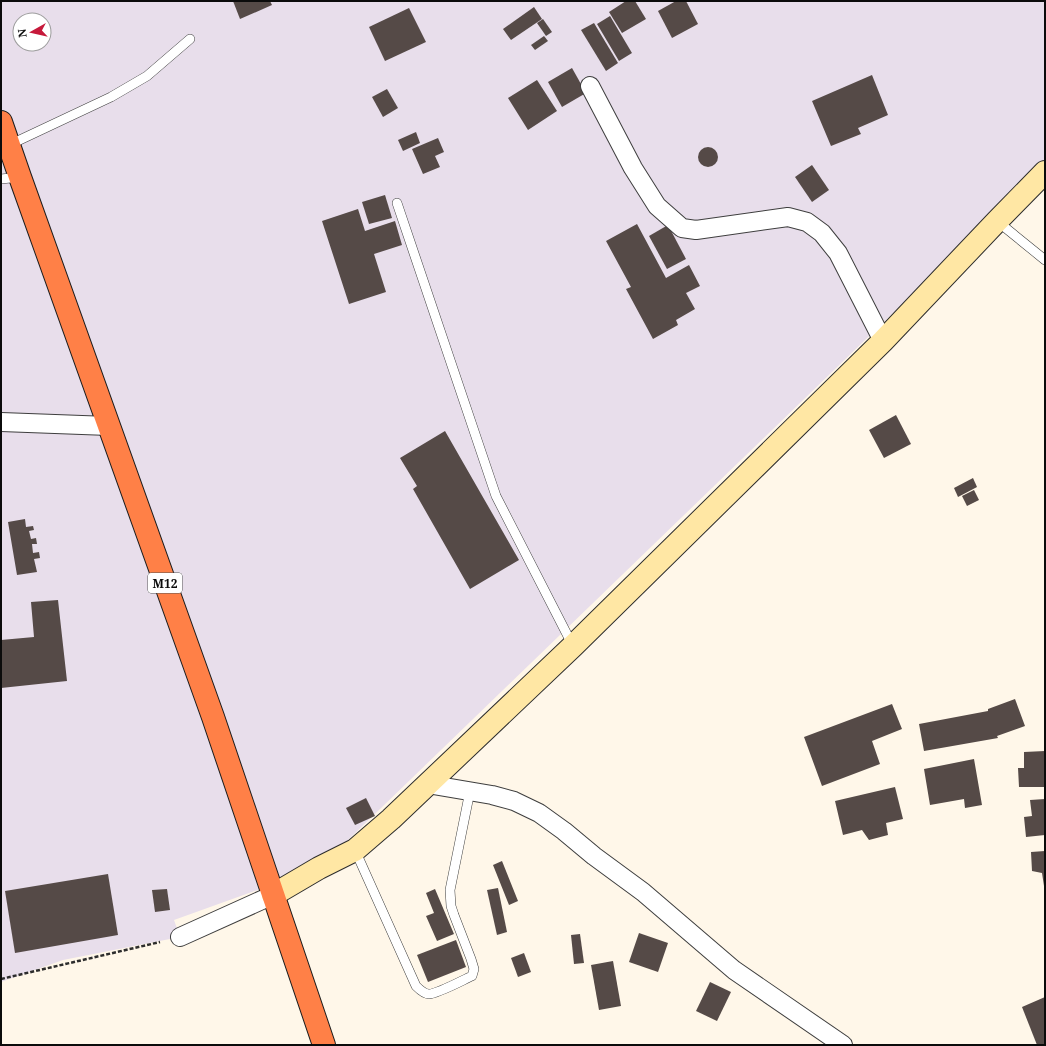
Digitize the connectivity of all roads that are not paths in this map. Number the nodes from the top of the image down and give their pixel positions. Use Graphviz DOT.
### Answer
graph roads {
  1 [pos="190,39"];
  2 [pos="590,86"];
  3 [pos="1,122"];
  4 [pos="9,145"];
  5 [pos="1045,172"];
  6 [pos="10,178"];
  7 [pos="397,203"];
  8 [pos="997,221"];
  9 [pos="1045,260"];
  10 [pos="883,341"];
  11 [pos="1,422"];
  12 [pos="109,426"];
  13 [pos="573,646"];
  14 [pos="428,784"];
  15 [pos="470,791"];
  16 [pos="355,850"];
  17 [pos="273,895"];
  18 [pos="180,937"];
  19 [pos="324,1045"];
  20 [pos="843,1045"];
  1 -- 4 [label="lane"];
  2 -- 10 [label="street"];
  3 -- 4 [label="highway, M12"];
  4 -- 6 [label="highway, M12"];
  5 -- 8 [label="street"];
  6 -- 12 [label="highway, M12"];
  7 -- 13 [label="lane"];
  8 -- 9 [label="lane"];
  8 -- 10 [label="street"];
  10 -- 13 [label="street"];
  11 -- 12 [label="street"];
  12 -- 17 [label="highway, M12"];
  13 -- 14 [label="street"];
  14 -- 15 [label="street"];
  14 -- 16 [label="street"];
  15 -- 16 [label="lane"];
  15 -- 20 [label="street"];
  16 -- 17 [label="street"];
  17 -- 18 [label="street"];
  17 -- 19 [label="highway, M12"];
}
